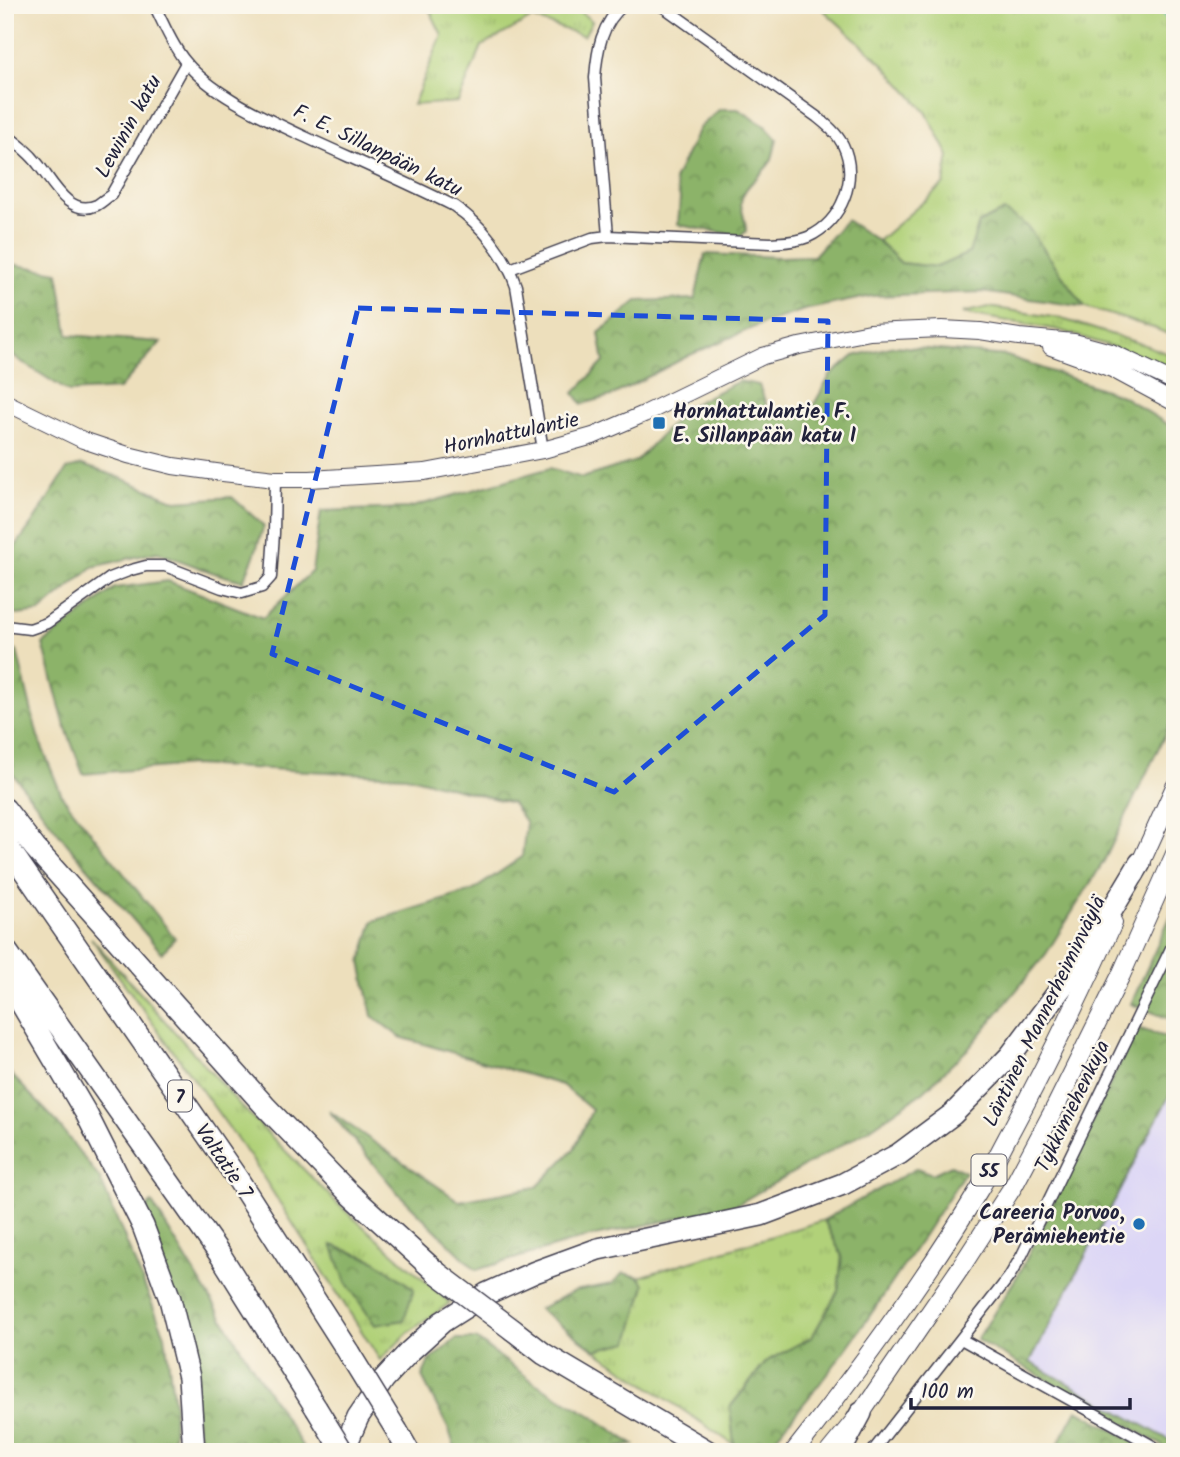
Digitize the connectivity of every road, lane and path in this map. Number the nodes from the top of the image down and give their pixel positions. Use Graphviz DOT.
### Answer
graph roads {
  1 [pos="154,5"];
  2 [pos="624,5"];
  3 [pos="659,5"];
  4 [pos="186,63"];
  5 [pos="5,134"];
  6 [pos="608,236"];
  7 [pos="510,270"];
  8 [pos="1019,337"];
  9 [pos="1175,382"];
  10 [pos="5,402"];
  11 [pos="1175,403"];
  12 [pos="543,450"];
  13 [pos="275,478"];
  14 [pos="5,626"];
  15 [pos="1175,787"];
  16 [pos="5,810"];
  17 [pos="5,843"];
  18 [pos="1175,854"];
  19 [pos="1140,863"];
  20 [pos="1175,940"];
  21 [pos="5,949"];
  22 [pos="5,976"];
  23 [pos="961,1339"];
  24 [pos="861,1413"];
  25 [pos="194,1452"];
  26 [pos="343,1452"];
  27 [pos="409,1452"];
  28 [pos="709,1452"];
  29 [pos="794,1452"];
  30 [pos="830,1452"];
  31 [pos="841,1452"];
  32 [pos="872,1452"];
  33 [pos="1160,1452"];
  1 -- 4 [label="street, F. E. Sillanpään katu"];
  2 -- 6 [label="street"];
  3 -- 6 [label="street"];
  4 -- 5 [label="street, Lewinin katu"];
  4 -- 7 [label="street, F. E. Sillanpään katu"];
  6 -- 7 [label="street"];
  7 -- 12 [label="street, F. E. Sillanpään katu"];
  8 -- 9 [label="street, Hornhattulantie"];
  8 -- 11 [label="street, Hornhattulantie"];
  8 -- 12 [label="street, Hornhattulantie"];
  10 -- 13 [label="street, Hornhattulantie"];
  12 -- 13 [label="street, Hornhattulantie"];
  13 -- 14 [label="street"];
  15 -- 19 [label="main road, Läntinen Mannerheiminväylä / 55"];
  16 -- 28 [label="highway, bridge"];
  17 -- 27 [label="highway, Valtatie 7 / 7, bridge"];
  18 -- 24 [label="main road, 55"];
  19 -- 26 [label="highway"];
  19 -- 29 [label="main road, Läntinen Mannerheiminväylä / 55"];
  20 -- 23 [label="street, Tykkimiehenkuja"];
  21 -- 26 [label="highway, bridge"];
  22 -- 25 [label="highway"];
  23 -- 32 [label="street, Tykkimiehenkuja"];
  23 -- 33 [label="street"];
  24 -- 30 [label="main road, 55"];
  24 -- 31 [label="highway"];
}
